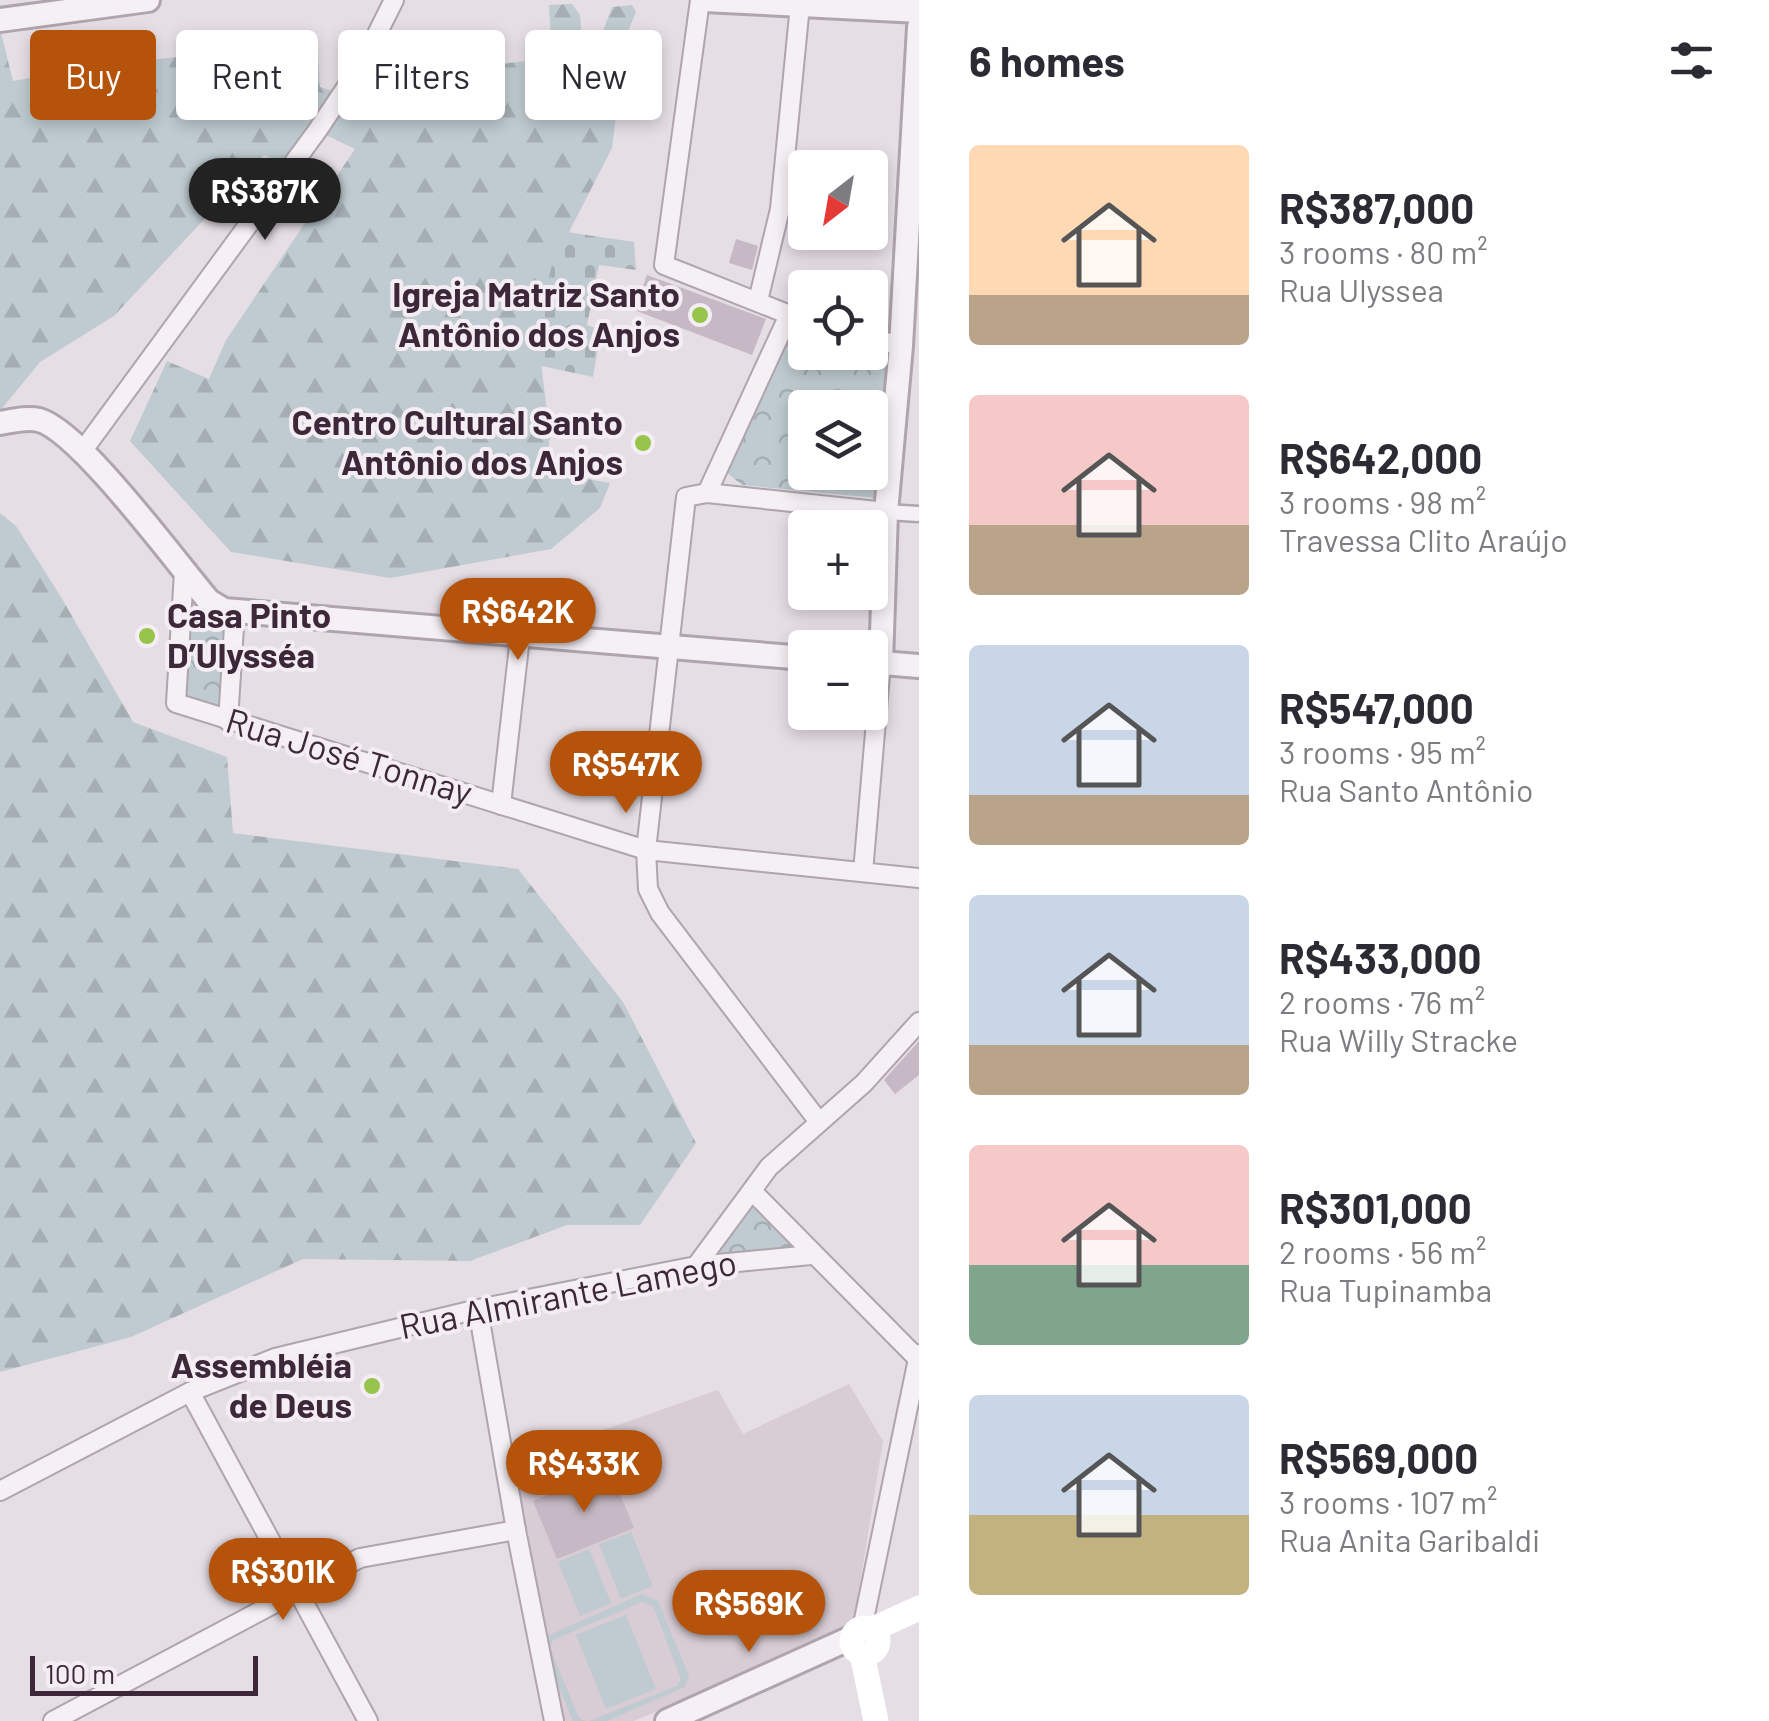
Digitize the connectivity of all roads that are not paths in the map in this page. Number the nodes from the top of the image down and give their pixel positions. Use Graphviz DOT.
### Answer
graph roads {
  1 [pos="148,0"];
  2 [pos="394,0"];
  3 [pos="702,0"];
  4 [pos="800,6"];
  5 [pos="919,11"];
  6 [pos="0,20"];
  7 [pos="919,28"];
  8 [pos="912,234"];
  9 [pos="758,301"];
  10 [pos="788,315"];
  11 [pos="788,336"];
  12 [pos="910,348"];
  13 [pos="0,423"];
  14 [pos="81,453"];
  15 [pos="707,493"];
  16 [pos="867,510"];
  17 [pos="886,510"];
  18 [pos="888,512"];
  19 [pos="919,514"];
  20 [pos="184,572"];
  21 [pos="235,611"];
  22 [pos="520,637"];
  23 [pos="671,649"];
  24 [pos="788,657"];
  25 [pos="888,663"];
  26 [pos="919,666"];
  27 [pos="228,721"];
  28 [pos="872,730"];
  29 [pos="501,805"];
  30 [pos="646,850"];
  31 [pos="863,872"];
  32 [pos="919,878"];
  33 [pos="919,1022"];
  34 [pos="819,1122"];
  35 [pos="752,1191"];
  36 [pos="811,1254"];
  37 [pos="696,1266"];
  38 [pos="478,1309"];
  39 [pos="918,1357"];
  40 [pos="190,1392"];
  41 [pos="0,1491"];
  42 [pos="516,1530"];
  43 [pos="296,1589"];
  44 [pos="919,1608"];
  45 [pos="919,1621"];
  46 [pos="865,1641"];
  47 [pos="53,1721"];
  48 [pos="368,1721"];
  49 [pos="554,1721"];
  50 [pos="667,1721"];
  51 [pos="700,1721"];
  52 [pos="876,1721"];
  1 -- 6 [label="street"];
  2 -- 14 [label="street"];
  3 -- 4 [label="street"];
  3 -- 9 [label="street"];
  4 -- 5 [label="street"];
  4 -- 9 [label="street"];
  7 -- 8 [label="street"];
  8 -- 12 [label="street"];
  9 -- 10 [label="street"];
  11 -- 15 [label="street"];
  12 -- 17 [label="street"];
  13 -- 14 [label="street"];
  14 -- 20 [label="street"];
  15 -- 16 [label="street"];
  15 -- 23 [label="street"];
  18 -- 19 [label="street"];
  20 -- 21 [label="street"];
  20 -- 27 [label="street, Rua José Tonnay"];
  21 -- 22 [label="street"];
  21 -- 27 [label="street"];
  22 -- 23 [label="street"];
  22 -- 29 [label="street"];
  23 -- 24 [label="street"];
  23 -- 30 [label="street"];
  25 -- 26 [label="street"];
  27 -- 29 [label="street, Rua José Tonnay"];
  28 -- 31 [label="street"];
  29 -- 30 [label="street, Rua José Tonnay"];
  30 -- 31 [label="street, Rua José Tonnay"];
  30 -- 34 [label="street"];
  31 -- 32 [label="street, Rua José Tonnay"];
  33 -- 34 [label="street"];
  34 -- 35 [label="street"];
  35 -- 36 [label="street"];
  35 -- 37 [label="street"];
  36 -- 37 [label="street, Rua Almirante Lamego"];
  36 -- 39 [label="street"];
  37 -- 38 [label="street, Rua Almirante Lamego"];
  38 -- 40 [label="street, Rua Almirante Lamego"];
  38 -- 42 [label="street"];
  39 -- 46 [label="street"];
  40 -- 41 [label="street, Rua Almirante Lamego"];
  40 -- 43 [label="street"];
  42 -- 43 [label="street"];
  42 -- 49 [label="street"];
  43 -- 47 [label="street"];
  43 -- 48 [label="street"];
  44 -- 46 [label="main road"];
  45 -- 46 [label="main road"];
  46 -- 50 [label="street"];
  46 -- 51 [label="street"];
  46 -- 52 [label="main road"];
}
